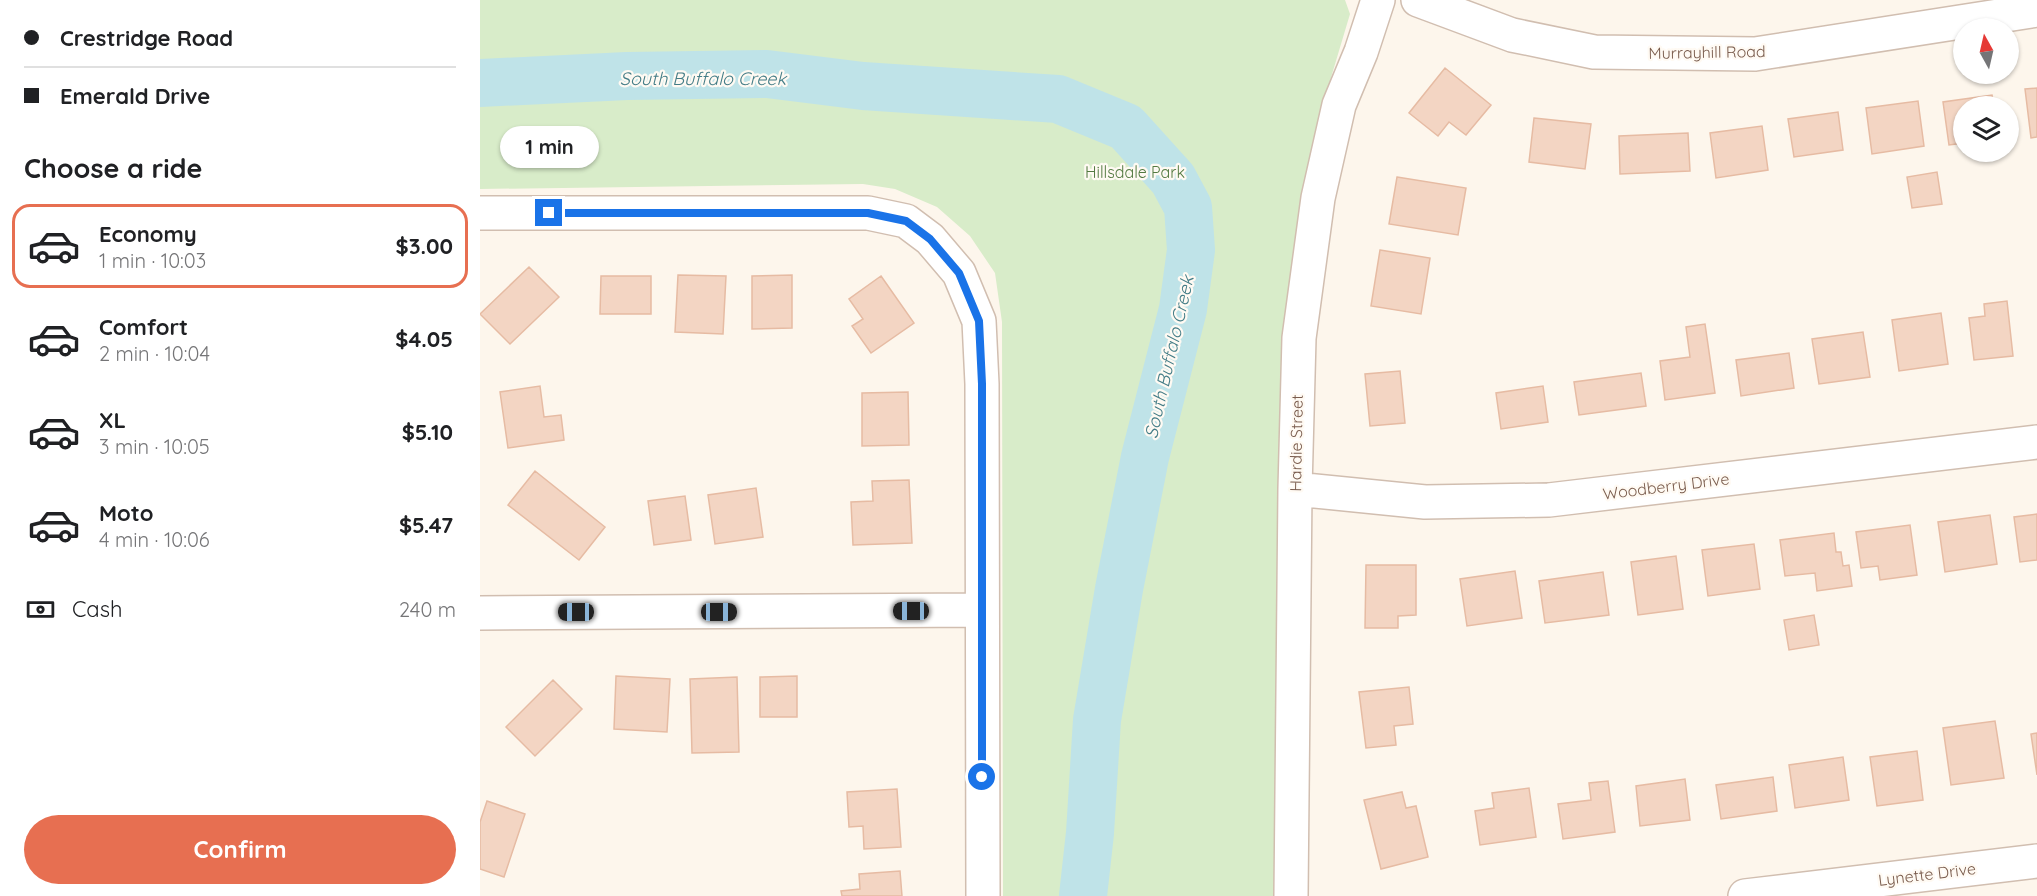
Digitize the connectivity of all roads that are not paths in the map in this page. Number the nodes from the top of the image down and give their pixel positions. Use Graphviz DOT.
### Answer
graph roads {
  1 [pos="1378,0"];
  2 [pos="1418,0"];
  3 [pos="2037,10"];
  4 [pos="480,213"];
  5 [pos="2037,442"];
  6 [pos="1295,489"];
  7 [pos="982,610"];
  8 [pos="480,613"];
  9 [pos="2037,861"];
  10 [pos="983,896"];
  11 [pos="1291,896"];
  12 [pos="1745,896"];
  1 -- 6 [label="street, Hardie Street"];
  2 -- 3 [label="street, Murrayhill Road"];
  4 -- 7 [label="street"];
  5 -- 6 [label="street, Woodberry Drive"];
  6 -- 11 [label="street, Hardie Street"];
  7 -- 8 [label="street"];
  7 -- 10 [label="street"];
  9 -- 12 [label="street, Lynette Drive"];
}
